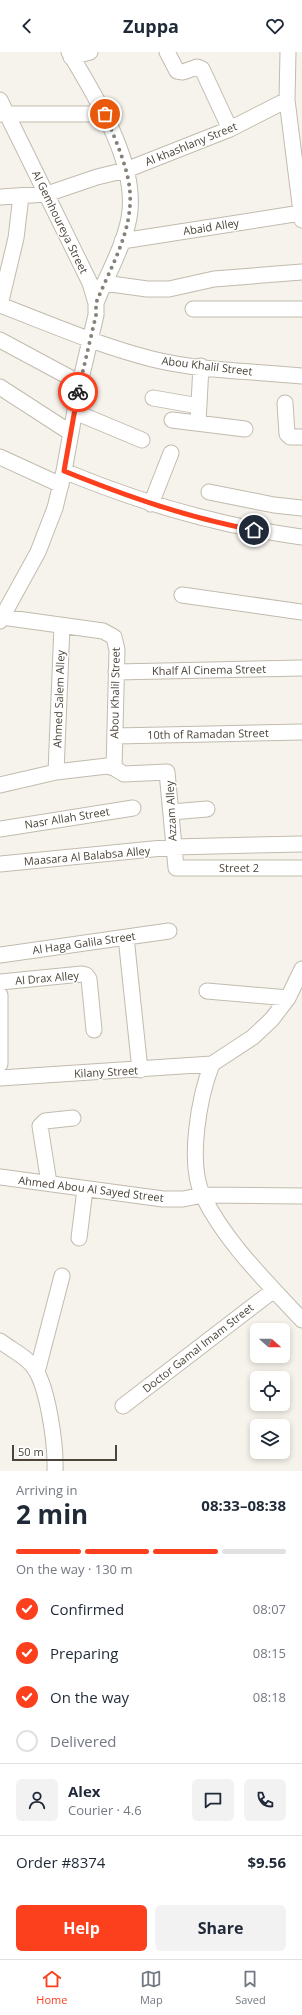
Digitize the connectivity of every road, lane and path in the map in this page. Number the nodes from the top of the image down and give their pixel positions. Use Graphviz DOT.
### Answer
graph roads {
  1 [pos="90,52"];
  2 [pos="167,52"];
  3 [pos="288,52"];
  4 [pos="70,54"];
  5 [pos="0,100"];
  6 [pos="287,100"];
  7 [pos="4,114"];
  8 [pos="105,114"];
  9 [pos="230,129"];
  10 [pos="126,170"];
  11 [pos="47,194"];
  12 [pos="22,196"];
  13 [pos="0,198"];
  14 [pos="302,216"];
  15 [pos="122,241"];
  16 [pos="302,272"];
  17 [pos="104,283"];
  18 [pos="96,303"];
  19 [pos="0,305"];
  20 [pos="193,309"];
  21 [pos="302,309"];
  22 [pos="90,339"];
  23 [pos="0,340"];
  24 [pos="202,366"];
  25 [pos="302,376"];
  26 [pos="80,383"];
  27 [pos="0,387"];
  28 [pos="153,398"];
  29 [pos="285,403"];
  30 [pos="199,406"];
  31 [pos="75,412"];
  32 [pos="172,420"];
  33 [pos="198,423"];
  34 [pos="245,429"];
  35 [pos="71,433"];
  36 [pos="302,437"];
  37 [pos="142,440"];
  38 [pos="171,453"];
  39 [pos="0,457"];
  40 [pos="62,478"];
  41 [pos="209,492"];
  42 [pos="151,504"];
  43 [pos="302,508"];
  44 [pos="302,537"];
  45 [pos="182,595"];
  46 [pos="302,612"];
  47 [pos="1,619"];
  48 [pos="62,626"];
  49 [pos="302,668"];
  50 [pos="116,672"];
  51 [pos="302,732"];
  52 [pos="115,736"];
  53 [pos="114,768"];
  54 [pos="56,772"];
  55 [pos="0,785"];
  56 [pos="133,808"];
  57 [pos="207,809"];
  58 [pos="171,812"];
  59 [pos="0,829"];
  60 [pos="302,844"];
  61 [pos="173,848"];
  62 [pos="0,864"];
  63 [pos="176,868"];
  64 [pos="302,868"];
  65 [pos="169,931"];
  66 [pos="126,937"];
  67 [pos="0,955"];
  68 [pos="302,969"];
  69 [pos="0,982"];
  70 [pos="207,991"];
  71 [pos="0,995"];
  72 [pos="288,998"];
  73 [pos="94,1030"];
  74 [pos="0,1062"];
  75 [pos="212,1064"];
  76 [pos="140,1070"];
  77 [pos="0,1078"];
  78 [pos="73,1118"];
  79 [pos="0,1177"];
  80 [pos="49,1183"];
  81 [pos="85,1190"];
  82 [pos="203,1195"];
  83 [pos="302,1196"];
  84 [pos="79,1238"];
  85 [pos="62,1276"];
  86 [pos="274,1290"];
  87 [pos="302,1320"];
  88 [pos="0,1341"];
  89 [pos="37,1372"];
  90 [pos="123,1406"];
  91 [pos="58,1470"];
  1 -- 4 [label="street"];
  2 -- 9 [label="street"];
  3 -- 6 [label="street"];
  4 -- 8 [label="street"];
  5 -- 7 [label="street, Al Gemhoureya Street"];
  6 -- 9 [label="street, Al khashlany Street"];
  6 -- 14 [label="street"];
  7 -- 8 [label="street"];
  7 -- 11 [label="street, Al Gemhoureya Street"];
  8 -- 10 [label="street"];
  9 -- 10 [label="street, Al khashlany Street"];
  10 -- 11 [label="street, Al khashlany Street"];
  10 -- 15 [label="street"];
  11 -- 12 [label="street, Al khashlany Street"];
  11 -- 18 [label="street, Al Gemhoureya Street"];
  12 -- 13 [label="street, Al khashlany Street"];
  12 -- 19 [label="street"];
  14 -- 15 [label="street, Abaid Alley"];
  15 -- 17 [label="street"];
  16 -- 17 [label="street"];
  17 -- 18 [label="street"];
  18 -- 22 [label="street, Al Gemhoureya Street"];
  19 -- 22 [label="street, Abou Khalil Street"];
  20 -- 21 [label="street"];
  22 -- 24 [label="street, Abou Khalil Street"];
  22 -- 26 [label="street, Al Gemhoureya Street"];
  23 -- 26 [label="street"];
  24 -- 25 [label="street, Abou Khalil Street"];
  24 -- 30 [label="street"];
  26 -- 31 [label="street, Al Gemhoureya Street"];
  27 -- 35 [label="street"];
  28 -- 30 [label="street"];
  29 -- 36 [label="street"];
  30 -- 33 [label="street"];
  31 -- 35 [label="street, Al Gemhoureya Street"];
  31 -- 37 [label="street"];
  32 -- 33 [label="street"];
  33 -- 34 [label="street"];
  35 -- 40 [label="street, Al Gemhoureya Street"];
  38 -- 42 [label="street"];
  39 -- 40 [label="street"];
  40 -- 42 [label="street"];
  40 -- 47 [label="street, Al Gemhoureya Street"];
  41 -- 43 [label="street"];
  42 -- 44 [label="street"];
  45 -- 46 [label="street"];
  47 -- 48 [label="street, Abou Khalil Street"];
  48 -- 50 [label="street, Abou Khalil Street"];
  48 -- 54 [label="street, Ahmed Salem Alley"];
  49 -- 50 [label="street, Khalf Al Cinema Street"];
  50 -- 52 [label="street, Abou Khalil Street"];
  51 -- 52 [label="street, 10th of Ramadan Street"];
  52 -- 53 [label="street, Abou Khalil Street"];
  53 -- 54 [label="street, Azzam Alley"];
  53 -- 58 [label="street, Azzam Alley"];
  54 -- 55 [label="street, Azzam Alley"];
  56 -- 59 [label="street, Nasr Allah Street"];
  57 -- 58 [label="street"];
  58 -- 61 [label="street, Azzam Alley"];
  60 -- 61 [label="street, Maasara Al Balabsa Alley"];
  61 -- 62 [label="street, Maasara Al Balabsa Alley"];
  61 -- 63 [label="street, Azzam Alley"];
  63 -- 64 [label="street, Street 2"];
  65 -- 66 [label="street, Al Haga Galila Street"];
  66 -- 67 [label="street, Al Haga Galila Street"];
  66 -- 76 [label="street"];
  68 -- 72 [label="street"];
  69 -- 73 [label="street, Al Drax Alley"];
  70 -- 72 [label="street"];
  71 -- 74 [label="street"];
  72 -- 75 [label="street"];
  75 -- 76 [label="street, Kilany Street"];
  75 -- 82 [label="street"];
  76 -- 77 [label="street, Kilany Street"];
  78 -- 80 [label="street"];
  79 -- 80 [label="street, Ahmed Abou Al Sayed Street"];
  80 -- 81 [label="street, Ahmed Abou Al Sayed Street"];
  81 -- 82 [label="street, Ahmed Abou Al Sayed Street"];
  81 -- 84 [label="street"];
  82 -- 83 [label="street, Ahmed Abou Al Sayed Street"];
  82 -- 86 [label="street"];
  85 -- 89 [label="street"];
  86 -- 87 [label="street"];
  86 -- 90 [label="street, Doctor Gamal Imam Street"];
  88 -- 89 [label="street"];
  89 -- 91 [label="street"];
}
